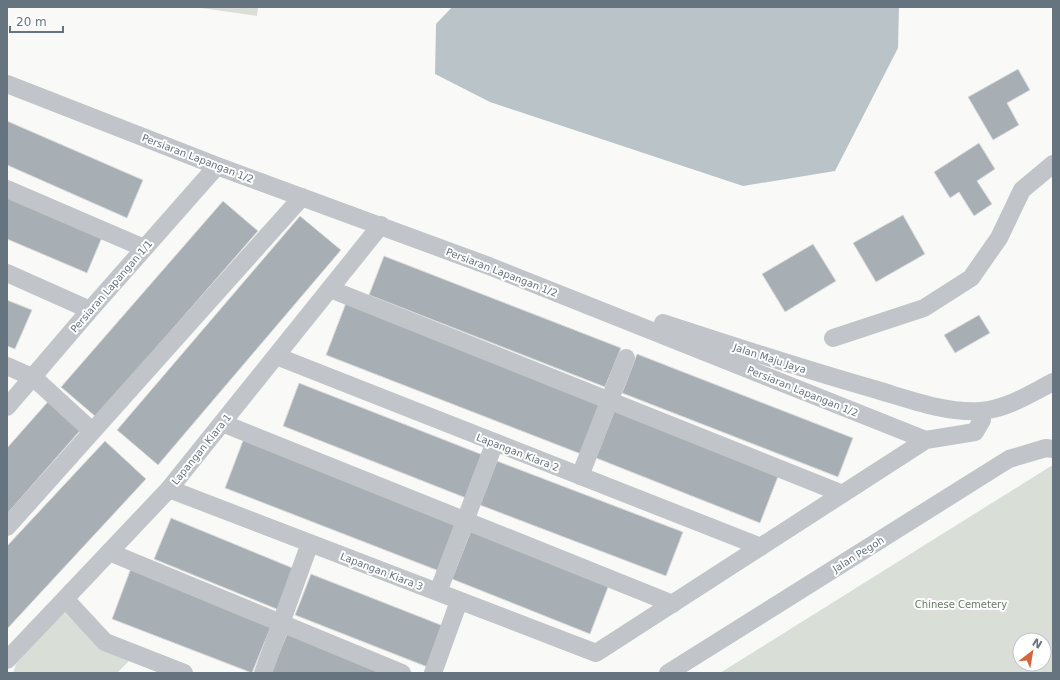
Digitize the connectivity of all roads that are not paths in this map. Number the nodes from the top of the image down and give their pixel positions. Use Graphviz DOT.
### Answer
graph roads {
  1 [pos="7,84"];
  2 [pos="1053,164"];
  3 [pos="217,166"];
  4 [pos="7,190"];
  5 [pos="302,197"];
  6 [pos="381,225"];
  7 [pos="144,248"];
  8 [pos="489,266"];
  9 [pos="7,273"];
  10 [pos="330,289"];
  11 [pos="90,310"];
  12 [pos="833,338"];
  13 [pos="276,356"];
  14 [pos="626,358"];
  15 [pos="7,366"];
  16 [pos="34,378"];
  17 [pos="1053,382"];
  18 [pos="608,401"];
  19 [pos="7,407"];
  20 [pos="981,411"];
  21 [pos="222,423"];
  22 [pos="92,431"];
  23 [pos="926,440"];
  24 [pos="495,442"];
  25 [pos="1053,449"];
  26 [pos="580,476"];
  27 [pos="169,489"];
  28 [pos="843,494"];
  29 [pos="465,522"];
  30 [pos="7,527"];
  31 [pos="310,543"];
  32 [pos="761,547"];
  33 [pos="108,552"];
  34 [pos="438,592"];
  35 [pos="65,599"];
  36 [pos="459,601"];
  37 [pos="673,604"];
  38 [pos="281,623"];
  39 [pos="7,660"];
  40 [pos="184,673"];
  41 [pos="263,673"];
  42 [pos="402,673"];
  43 [pos="433,673"];
  44 [pos="668,673"];
  1 -- 3 [label="street, Persiaran Lapangan 1/2"];
  2 -- 12 [label="street"];
  3 -- 5 [label="street, Persiaran Lapangan 1/2"];
  3 -- 7 [label="street, Persiaran Lapangan 1/1"];
  4 -- 7 [label="street"];
  5 -- 6 [label="street, Persiaran Lapangan 1/2"];
  5 -- 22 [label="street"];
  6 -- 8 [label="street, Persiaran Lapangan 1/2"];
  6 -- 10 [label="street, Lapangan Kiara 1"];
  7 -- 11 [label="street, Persiaran Lapangan 1/1"];
  8 -- 20 [label="street, Jalan Maju Jaya"];
  8 -- 23 [label="street, Persiaran Lapangan 1/2"];
  9 -- 11 [label="street"];
  10 -- 13 [label="street, Lapangan Kiara 1"];
  10 -- 18 [label="street"];
  11 -- 16 [label="street, Persiaran Lapangan 1/1"];
  13 -- 21 [label="street, Lapangan Kiara 1"];
  13 -- 24 [label="street, Lapangan Kiara 2"];
  14 -- 18 [label="street"];
  15 -- 16 [label="street"];
  16 -- 19 [label="street, Persiaran Lapangan 1/1"];
  16 -- 22 [label="street"];
  17 -- 20 [label="street, Jalan Maju Jaya"];
  18 -- 26 [label="street"];
  18 -- 28 [label="street"];
  20 -- 23 [label="street"];
  21 -- 27 [label="street, Lapangan Kiara 1"];
  21 -- 29 [label="street"];
  22 -- 30 [label="street"];
  23 -- 28 [label="street"];
  24 -- 26 [label="street, Lapangan Kiara 2"];
  24 -- 29 [label="street"];
  25 -- 44 [label="street, Jalan Pegoh"];
  26 -- 32 [label="street, Lapangan Kiara 2"];
  27 -- 31 [label="street, Lapangan Kiara 3"];
  27 -- 33 [label="street, Lapangan Kiara 1"];
  28 -- 32 [label="street"];
  29 -- 34 [label="street"];
  29 -- 37 [label="street"];
  31 -- 34 [label="street, Lapangan Kiara 3"];
  31 -- 38 [label="street"];
  32 -- 37 [label="street"];
  33 -- 35 [label="street, Lapangan Kiara 1"];
  33 -- 38 [label="street"];
  34 -- 36 [label="street, Lapangan Kiara 3"];
  35 -- 39 [label="street, Lapangan Kiara 1"];
  35 -- 40 [label="street"];
  36 -- 37 [label="street, Lapangan Kiara 3"];
  36 -- 43 [label="street"];
  38 -- 41 [label="street"];
  38 -- 42 [label="street"];
}
